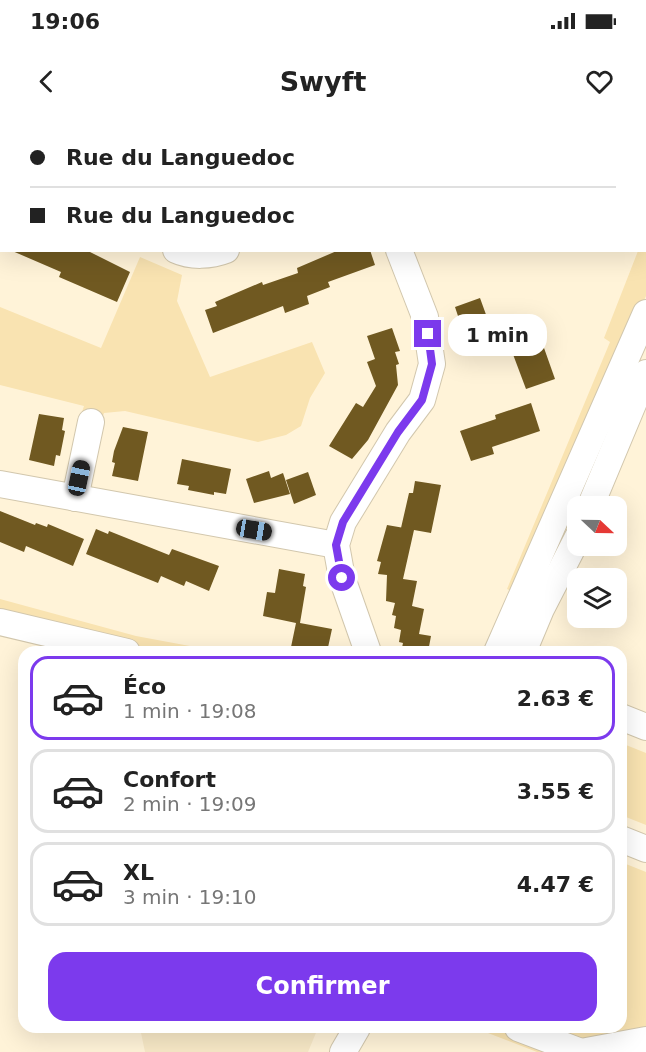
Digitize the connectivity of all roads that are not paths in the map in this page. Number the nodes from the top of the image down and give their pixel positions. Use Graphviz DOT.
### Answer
graph roads {
  1 [pos="180,252"];
  2 [pos="220,252"];
  3 [pos="400,252"];
  4 [pos="646,314"];
  5 [pos="646,373"];
  6 [pos="91,422"];
  7 [pos="0,484"];
  8 [pos="595,496"];
  9 [pos="75,498"];
  10 [pos="336,545"];
  11 [pos="568,556"];
  12 [pos="0,621"];
  13 [pos="102,646"];
  14 [pos="366,646"];
  15 [pos="500,646"];
  16 [pos="526,646"];
  17 [pos="627,719"];
  18 [pos="646,727"];
  19 [pos="627,841"];
  20 [pos="646,849"];
  21 [pos="531,1033"];
  22 [pos="646,1040"];
  1 -- 2 [label="street"];
  3 -- 10 [label="street"];
  4 -- 15 [label="street"];
  5 -- 8 [label="street"];
  6 -- 9 [label="street"];
  7 -- 9 [label="street"];
  9 -- 10 [label="street"];
  10 -- 14 [label="street"];
  11 -- 16 [label="street"];
  12 -- 13 [label="street"];
  17 -- 18 [label="street"];
  19 -- 20 [label="street"];
  21 -- 22 [label="street"];
}
